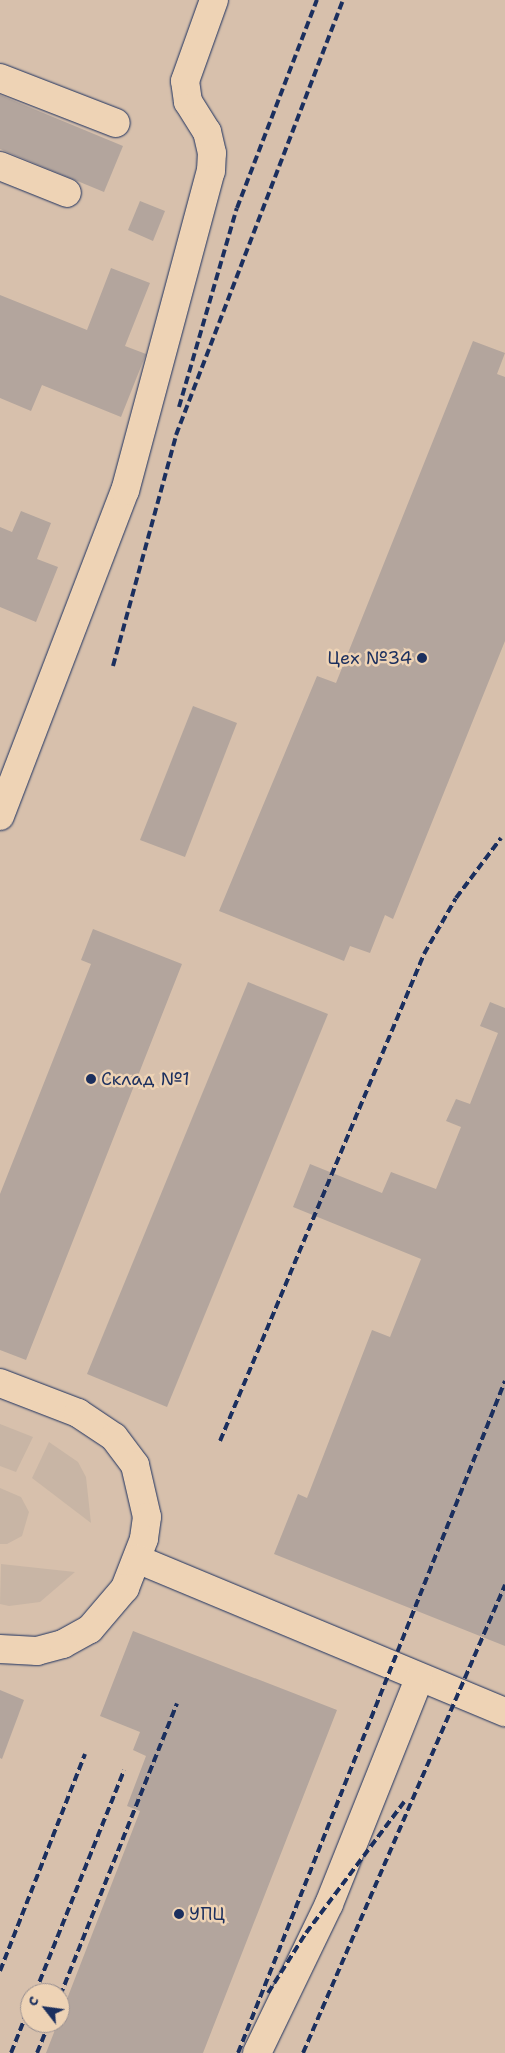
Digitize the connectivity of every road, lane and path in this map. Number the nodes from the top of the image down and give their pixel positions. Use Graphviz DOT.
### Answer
graph roads {
  1 [pos="214,0"];
  2 [pos="0,78"];
  3 [pos="116,123"];
  4 [pos="0,166"];
  5 [pos="67,193"];
  6 [pos="0,816"];
  7 [pos="0,1383"];
  8 [pos="137,1559"];
  9 [pos="0,1649"];
  10 [pos="419,1679"];
  11 [pos="505,1712"];
  12 [pos="257,2053"];
  1 -- 6 [label="lane"];
  2 -- 3 [label="lane"];
  4 -- 5 [label="lane"];
  7 -- 8 [label="lane"];
  8 -- 9 [label="lane"];
  8 -- 10 [label="lane"];
  10 -- 11 [label="lane"];
  10 -- 12 [label="lane"];
}
